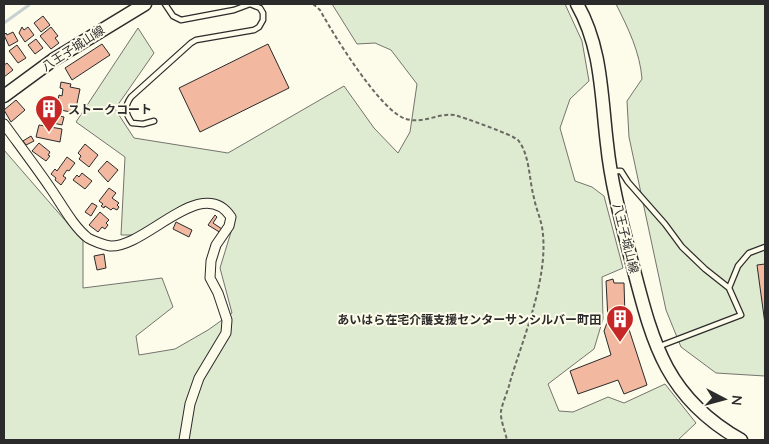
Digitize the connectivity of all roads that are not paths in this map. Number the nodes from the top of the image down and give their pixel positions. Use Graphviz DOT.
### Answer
graph roads {
  1 [pos="145,4"];
  2 [pos="165,4"];
  3 [pos="577,4"];
  4 [pos="4,96"];
  5 [pos="154,122"];
  6 [pos="4,124"];
  7 [pos="610,172"];
  8 [pos="765,247"];
  9 [pos="729,288"];
  10 [pos="656,347"];
  11 [pos="184,440"];
  12 [pos="741,440"];
  1 -- 4 [label="main road, 八王子城山線"];
  2 -- 5 [label="lane"];
  3 -- 7 [label="main road, 八王子城山線"];
  6 -- 11 [label="street"];
  7 -- 9 [label="lane"];
  7 -- 10 [label="main road, 八王子城山線"];
  8 -- 9 [label="lane"];
  9 -- 10 [label="lane"];
  10 -- 12 [label="main road, 八王子城山線"];
}
